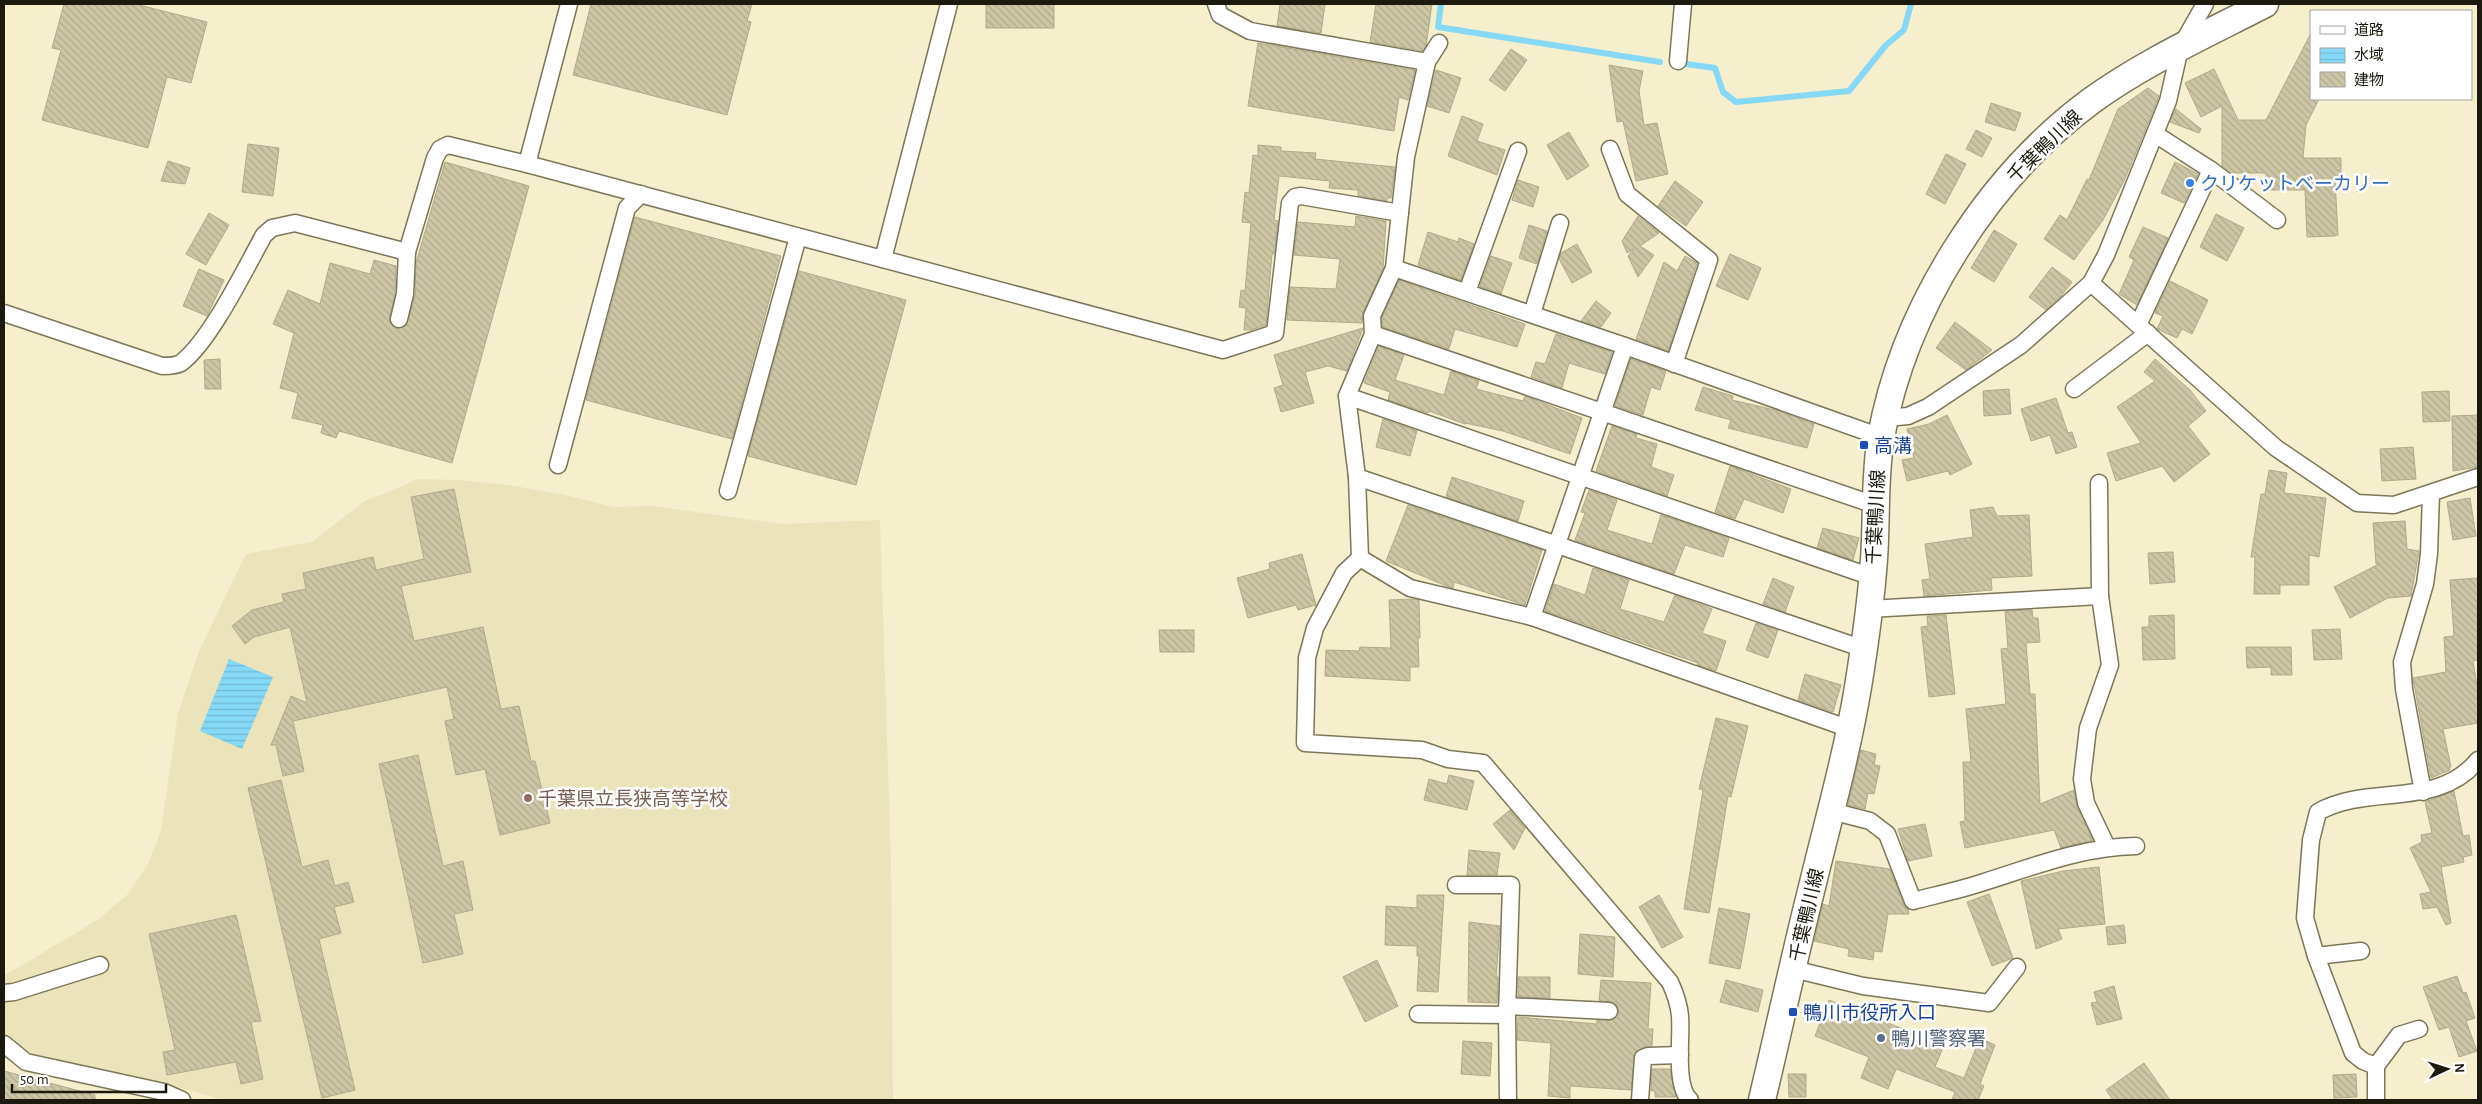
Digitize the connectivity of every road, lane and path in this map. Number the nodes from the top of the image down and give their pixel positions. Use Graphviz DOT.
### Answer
graph roads {
  1 [pos="570,4"];
  2 [pos="948,4"];
  3 [pos="1216,4"];
  4 [pos="1683,4"];
  5 [pos="2205,4"];
  6 [pos="2266,4"];
  7 [pos="1439,43"];
  8 [pos="2180,48"];
  9 [pos="1678,61"];
  10 [pos="1427,62"];
  11 [pos="2155,134"];
  12 [pos="1610,149"];
  13 [pos="1518,152"];
  14 [pos="527,164"];
  15 [pos="2211,170"];
  16 [pos="641,194"];
  17 [pos="1400,213"];
  18 [pos="2276,220"];
  19 [pos="1560,223"];
  20 [pos="798,237"];
  21 [pos="407,252"];
  22 [pos="883,259"];
  23 [pos="1394,268"];
  24 [pos="2091,283"];
  25 [pos="1468,292"];
  26 [pos="4,313"];
  27 [pos="1532,314"];
  28 [pos="399,319"];
  29 [pos="2144,328"];
  30 [pos="1373,334"];
  31 [pos="1625,346"];
  32 [pos="1674,364"];
  33 [pos="2074,389"];
  34 [pos="1347,396"];
  35 [pos="1603,412"];
  36 [pos="1884,426"];
  37 [pos="558,465"];
  38 [pos="1579,477"];
  39 [pos="1357,478"];
  40 [pos="2478,478"];
  41 [pos="2099,483"];
  42 [pos="728,491"];
  43 [pos="2431,494"];
  44 [pos="1875,505"];
  45 [pos="1556,545"];
  46 [pos="1360,558"];
  47 [pos="1872,577"];
  48 [pos="2100,596"];
  49 [pos="1869,609"];
  50 [pos="1532,617"];
  51 [pos="1864,649"];
  52 [pos="1850,728"];
  53 [pos="2478,760"];
  54 [pos="2423,792"];
  55 [pos="1831,811"];
  56 [pos="2107,846"];
  57 [pos="2136,846"];
  58 [pos="1456,885"];
  59 [pos="2361,951"];
  60 [pos="2316,956"];
  61 [pos="100,965"];
  62 [pos="2017,967"];
  63 [pos="1793,969"];
  64 [pos="4,993"];
  65 [pos="1507,1011"];
  66 [pos="1609,1011"];
  67 [pos="1418,1014"];
  68 [pos="2419,1029"];
  69 [pos="4,1044"];
  70 [pos="1680,1055"];
  71 [pos="2376,1066"];
  72 [pos="182,1100"];
  73 [pos="1508,1100"];
  74 [pos="1640,1100"];
  75 [pos="1690,1100"];
  76 [pos="1762,1100"];
  77 [pos="2376,1100"];
  1 -- 14 [label="street"];
  2 -- 22 [label="street"];
  3 -- 10 [label="street"];
  4 -- 9 [label="street"];
  5 -- 8 [label="street"];
  6 -- 8 [label="main road, 千葉鴨川線"];
  7 -- 10 [label="street"];
  8 -- 11 [label="street"];
  8 -- 36 [label="main road, 千葉鴨川線"];
  10 -- 17 [label="street"];
  11 -- 15 [label="street"];
  11 -- 24 [label="street"];
  12 -- 32 [label="street"];
  13 -- 25 [label="street"];
  14 -- 16 [label="street"];
  14 -- 21 [label="street"];
  15 -- 18 [label="street"];
  15 -- 29 [label="street"];
  16 -- 20 [label="street"];
  16 -- 37 [label="street"];
  17 -- 22 [label="street"];
  17 -- 23 [label="street"];
  19 -- 27 [label="street"];
  20 -- 22 [label="street"];
  20 -- 42 [label="street"];
  21 -- 26 [label="street"];
  21 -- 28 [label="street"];
  23 -- 25 [label="street"];
  23 -- 30 [label="street"];
  24 -- 29 [label="street"];
  24 -- 36 [label="street"];
  25 -- 27 [label="street"];
  27 -- 31 [label="street"];
  29 -- 33 [label="street"];
  29 -- 43 [label="street"];
  30 -- 34 [label="street"];
  30 -- 35 [label="street"];
  31 -- 32 [label="street"];
  31 -- 35 [label="street"];
  32 -- 36 [label="street"];
  34 -- 38 [label="street"];
  34 -- 39 [label="street"];
  35 -- 38 [label="street"];
  35 -- 44 [label="street"];
  36 -- 44 [label="main road, 千葉鴨川線"];
  38 -- 45 [label="street"];
  38 -- 47 [label="street"];
  39 -- 45 [label="street"];
  39 -- 46 [label="street"];
  40 -- 43 [label="street"];
  41 -- 48 [label="street"];
  43 -- 54 [label="street"];
  44 -- 47 [label="main road, 千葉鴨川線"];
  45 -- 50 [label="street"];
  45 -- 51 [label="street"];
  46 -- 50 [label="street"];
  46 -- 70 [label="street"];
  47 -- 49 [label="main road, 千葉鴨川線"];
  48 -- 49 [label="street"];
  48 -- 56 [label="street"];
  49 -- 51 [label="main road, 千葉鴨川線"];
  50 -- 52 [label="street"];
  51 -- 52 [label="main road, 千葉鴨川線"];
  52 -- 55 [label="main road, 千葉鴨川線"];
  53 -- 54 [label="street"];
  54 -- 60 [label="street"];
  55 -- 56 [label="street"];
  55 -- 63 [label="main road, 千葉鴨川線"];
  56 -- 57 [label="street"];
  58 -- 65 [label="street"];
  59 -- 60 [label="street"];
  60 -- 71 [label="street"];
  61 -- 64 [label="street"];
  62 -- 63 [label="street"];
  63 -- 76 [label="main road, 千葉鴨川線"];
  65 -- 66 [label="street"];
  65 -- 67 [label="street"];
  65 -- 73 [label="street"];
  68 -- 71 [label="street"];
  69 -- 72 [label="street"];
  70 -- 74 [label="street"];
  70 -- 75 [label="street"];
  71 -- 77 [label="street"];
}
